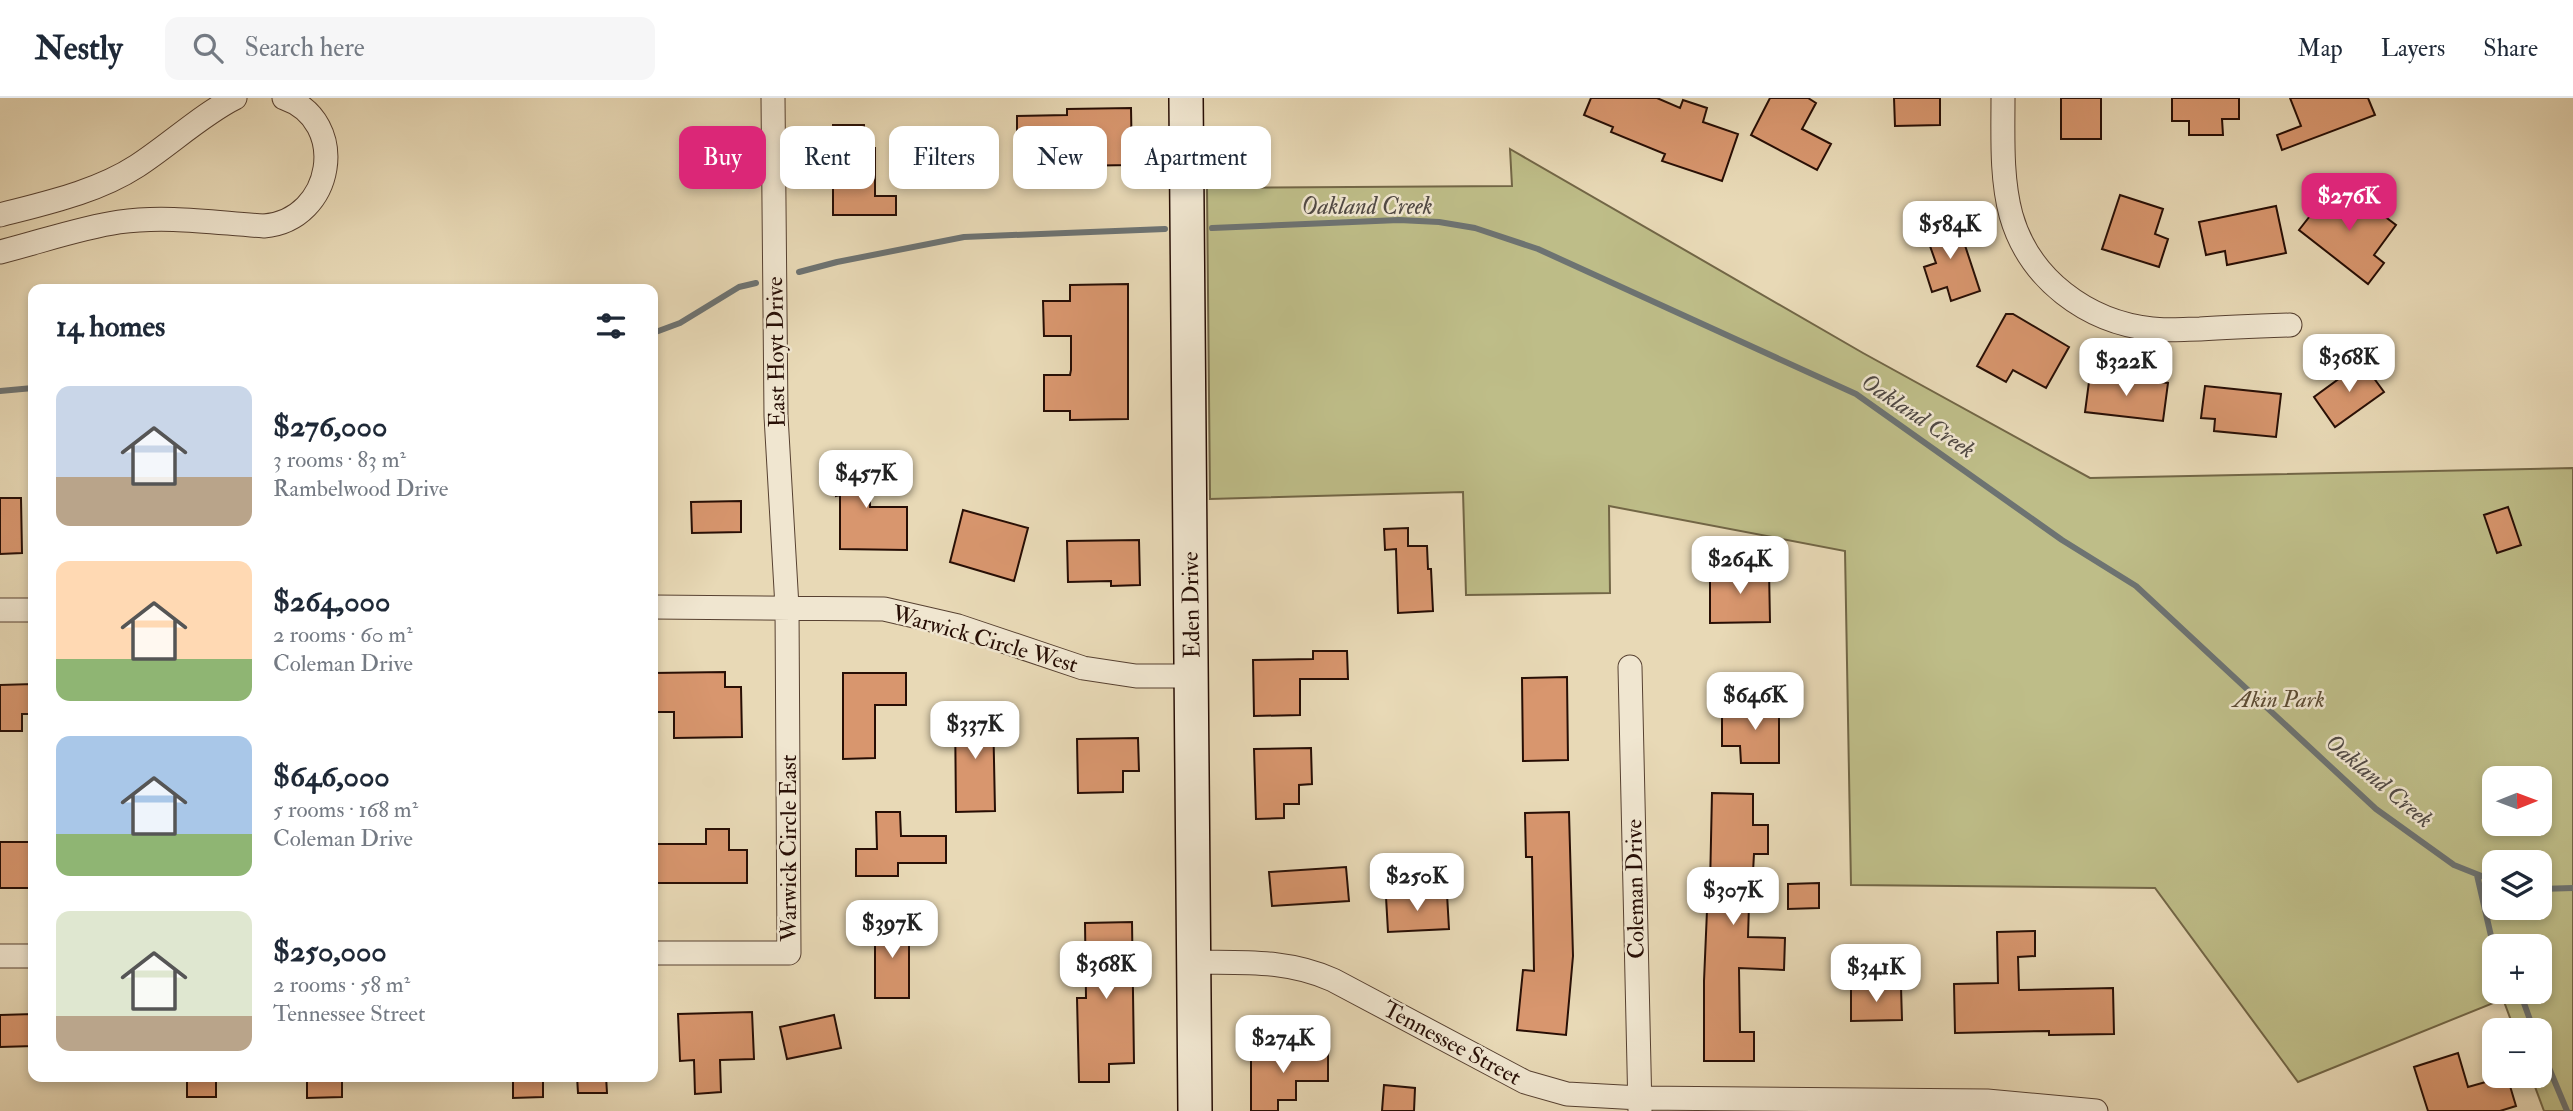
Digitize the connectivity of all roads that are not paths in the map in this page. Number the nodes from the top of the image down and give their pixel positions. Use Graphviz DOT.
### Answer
graph roads {
  1 [pos="235,98"];
  2 [pos="284,98"];
  3 [pos="773,98"];
  4 [pos="1186,98"];
  5 [pos="2003,98"];
  6 [pos="0,215"];
  7 [pos="0,252"];
  8 [pos="2290,325"];
  9 [pos="658,607"];
  10 [pos="787,607"];
  11 [pos="0,610"];
  12 [pos="28,610"];
  13 [pos="1630,667"];
  14 [pos="1191,676"];
  15 [pos="658,953"];
  16 [pos="0,956"];
  17 [pos="28,956"];
  18 [pos="1192,962"];
  19 [pos="1640,1104"];
  20 [pos="1195,1111"];
  21 [pos="2096,1111"];
  1 -- 6 [label="street"];
  2 -- 7 [label="street"];
  3 -- 10 [label="street, East Hoyt Drive"];
  4 -- 14 [label="street, Eden Drive"];
  5 -- 8 [label="street"];
  9 -- 10 [label="street, Warwick Circle West"];
  10 -- 14 [label="street, Warwick Circle West"];
  10 -- 15 [label="street, Warwick Circle East"];
  11 -- 12 [label="street"];
  13 -- 19 [label="street, Coleman Drive"];
  14 -- 18 [label="street, Eden Drive"];
  16 -- 17 [label="street"];
  18 -- 19 [label="street, Tennessee Street"];
  18 -- 20 [label="street, Eden Drive"];
  19 -- 21 [label="street, Tennessee Street"];
}
